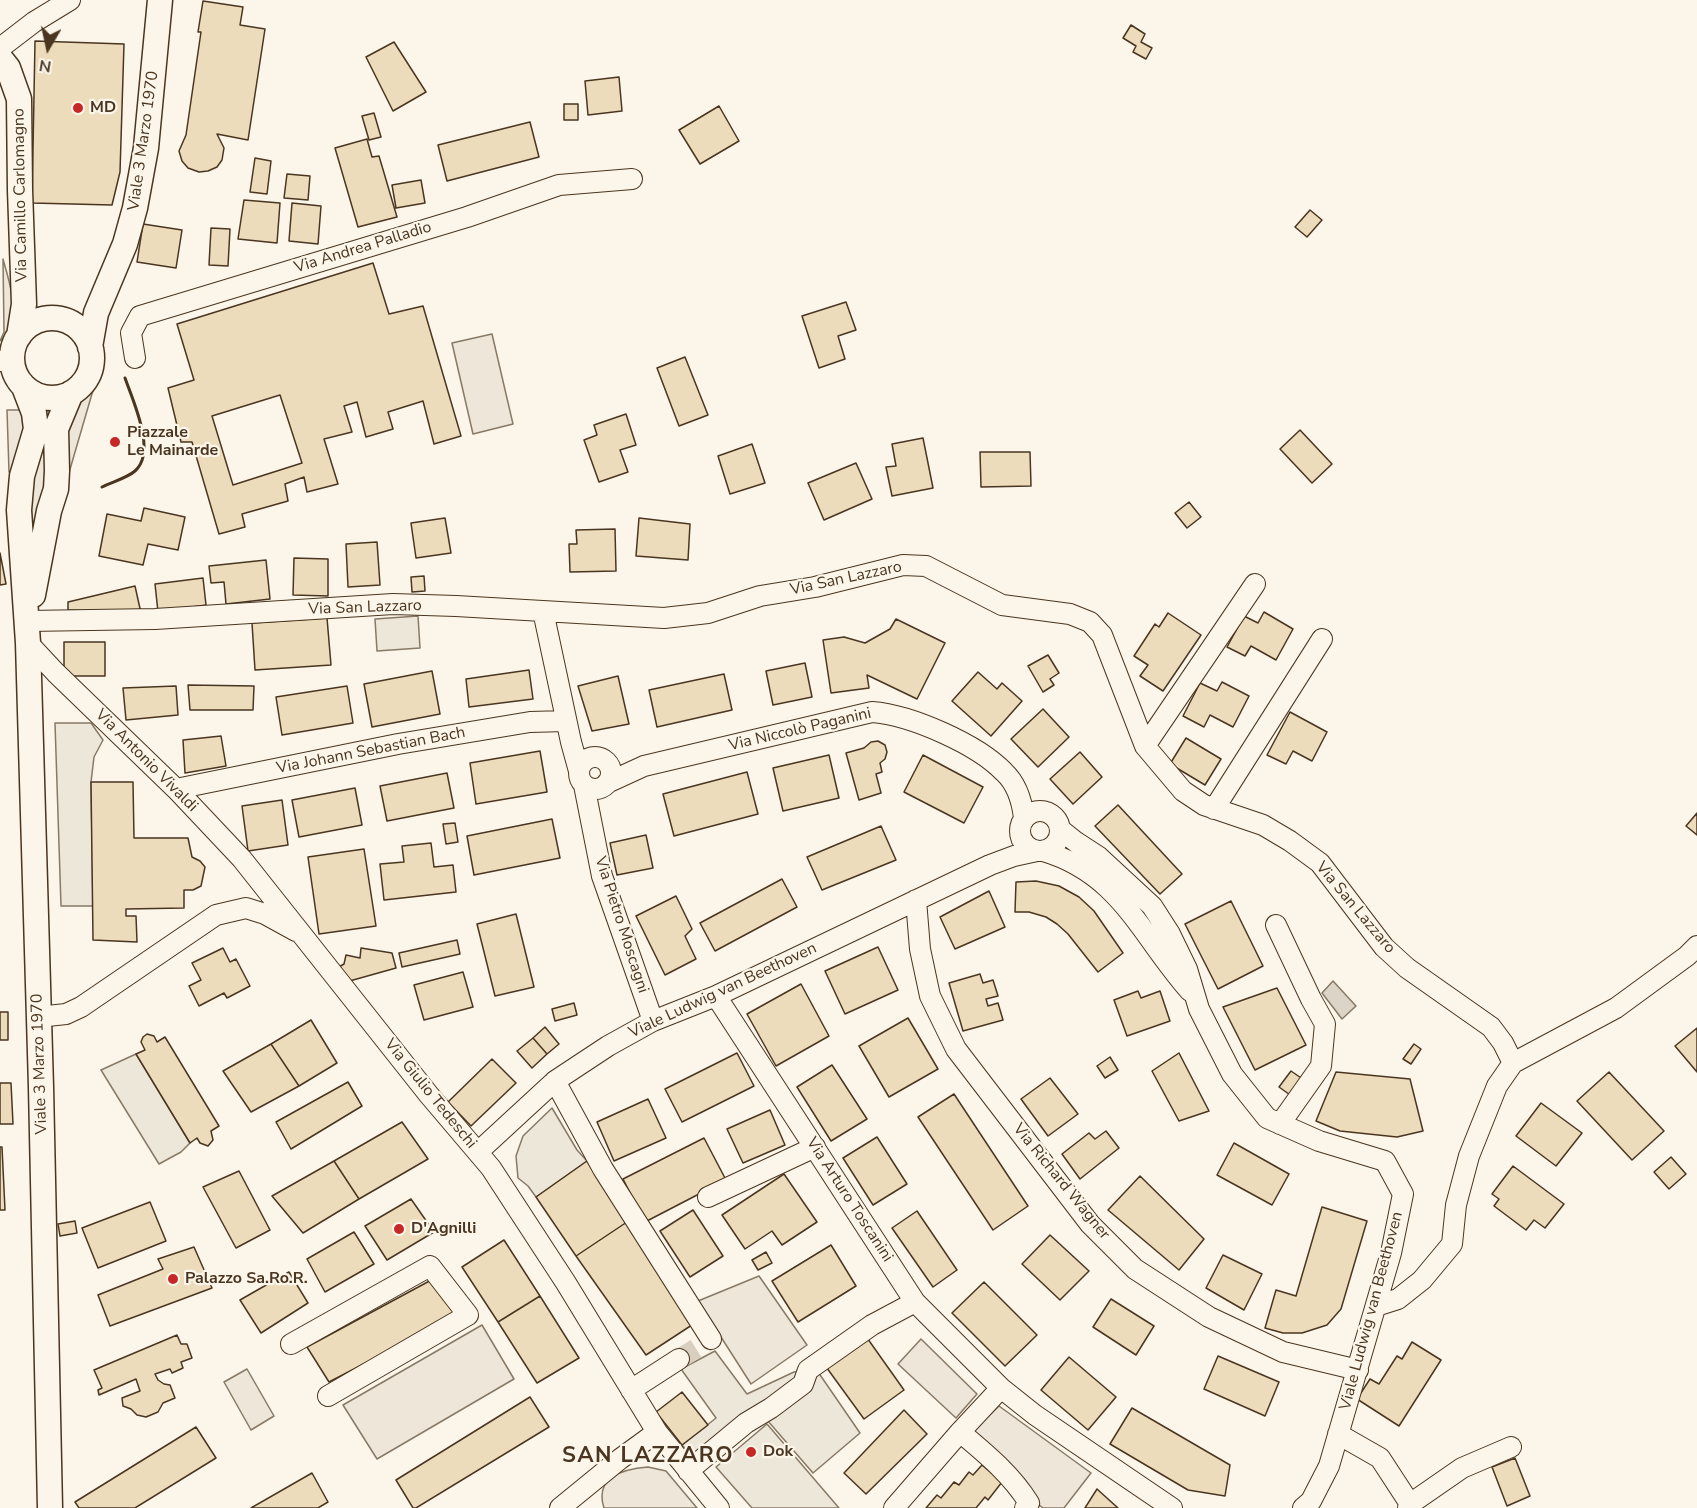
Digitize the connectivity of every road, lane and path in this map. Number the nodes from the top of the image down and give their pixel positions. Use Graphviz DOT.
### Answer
graph roads {
  1 [pos="70,0"];
  2 [pos="159,11"];
  3 [pos="0,48"];
  4 [pos="0,58"];
  5 [pos="632,179"];
  6 [pos="19,336"];
  7 [pos="90,347"];
  8 [pos="135,358"];
  9 [pos="6,361"];
  10 [pos="24,387"];
  11 [pos="71,393"];
  12 [pos="1255,584"];
  13 [pos="543,611"];
  14 [pos="28,632"];
  15 [pos="1322,639"];
  16 [pos="566,721"];
  17 [pos="1145,746"];
  18 [pos="585,771"];
  19 [pos="605,785"];
  20 [pos="176,789"];
  21 [pos="1214,809"];
  22 [pos="1022,823"];
  23 [pos="591,829"];
  24 [pos="1061,830"];
  25 [pos="1040,851"];
  26 [pos="990,865"];
  27 [pos="260,884"];
  28 [pos="916,900"];
  29 [pos="246,908"];
  30 [pos="1276,925"];
  31 [pos="301,933"];
  32 [pos="1697,946"];
  33 [pos="1194,995"];
  34 [pos="716,996"];
  35 [pos="39,1017"];
  36 [pos="653,1021"];
  37 [pos="1513,1064"];
  38 [pos="555,1081"];
  39 [pos="1280,1124"];
  40 [pos="814,1147"];
  41 [pos="478,1152"];
  42 [pos="708,1197"];
  43 [pos="915,1302"];
  44 [pos="1376,1306"];
  45 [pos="711,1339"];
  46 [pos="291,1344"];
  47 [pos="679,1359"];
  48 [pos="1358,1370"];
  49 [pos="1001,1388"];
  50 [pos="631,1390"];
  51 [pos="328,1396"];
  52 [pos="657,1432"];
  53 [pos="960,1432"];
  54 [pos="1338,1434"];
  55 [pos="1511,1447"];
  56 [pos="688,1471"];
  57 [pos="572,1505"];
  58 [pos="1409,1506"];
  59 [pos="50,1508"];
  60 [pos="719,1508"];
  61 [pos="894,1508"];
  62 [pos="1025,1508"];
  63 [pos="1172,1508"];
  64 [pos="1303,1508"];
  1 -- 3 [label="street"];
  2 -- 7 [label="main road, Viale 3 Marzo 1970"];
  4 -- 6 [label="main road, Via Camillo Carlomagno"];
  5 -- 8 [label="street, Via Andrea Palladio"];
  6 -- 7 [label="main road"];
  6 -- 9 [label="main road"];
  7 -- 11 [label="main road"];
  9 -- 10 [label="main road"];
  10 -- 11 [label="main road"];
  10 -- 14 [label="main road, Viale 3 Marzo 1970"];
  11 -- 14 [label="main road, Viale 3 Marzo 1970"];
  12 -- 17 [label="street"];
  13 -- 14 [label="street, Via San Lazzaro"];
  13 -- 16 [label="street"];
  13 -- 17 [label="street, Via San Lazzaro"];
  14 -- 20 [label="street, Via Antonio Vivaldi"];
  14 -- 35 [label="main road, Viale 3 Marzo 1970"];
  15 -- 21 [label="street"];
  16 -- 18 [label="street"];
  16 -- 20 [label="street, Via Johann Sebastian Bach"];
  17 -- 21 [label="street, Via San Lazzaro"];
  18 -- 19 [label="street"];
  18 -- 19 [label="street"];
  18 -- 23 [label="street, Via Pietro Moscagni"];
  19 -- 22 [label="street, Via Niccolò Paganini"];
  19 -- 23 [label="street"];
  20 -- 27 [label="street, Via Antonio Vivaldi"];
  21 -- 37 [label="street, Via San Lazzaro"];
  22 -- 24 [label="street"];
  22 -- 25 [label="street"];
  22 -- 26 [label="street, Viale Ludwig van Beethoven"];
  23 -- 36 [label="street, Via Pietro Moscagni"];
  24 -- 25 [label="street"];
  24 -- 33 [label="street, Viale Ludwig van Beethoven"];
  25 -- 26 [label="street, Viale Ludwig van Beethoven"];
  25 -- 33 [label="street, Viale Ludwig van Beethoven"];
  26 -- 28 [label="street, Viale Ludwig van Beethoven"];
  27 -- 29 [label="street"];
  27 -- 31 [label="street, Via Antonio Vivaldi"];
  28 -- 34 [label="street, Viale Ludwig van Beethoven"];
  28 -- 48 [label="street, Via Richard Wagner"];
  29 -- 31 [label="street, Via Giulio Tedeschi"];
  29 -- 35 [label="street"];
  30 -- 39 [label="street"];
  31 -- 41 [label="street, Via Giulio Tedeschi"];
  32 -- 37 [label="street"];
  33 -- 39 [label="street, Viale Ludwig van Beethoven"];
  34 -- 36 [label="street, Viale Ludwig van Beethoven"];
  34 -- 40 [label="street, Via Arturo Toscanini"];
  35 -- 59 [label="main road, Viale 3 Marzo 1970"];
  36 -- 38 [label="street, Viale Ludwig van Beethoven"];
  37 -- 44 [label="street"];
  38 -- 41 [label="street, Viale Ludwig van Beethoven"];
  38 -- 45 [label="street"];
  39 -- 44 [label="street, Viale Ludwig van Beethoven"];
  40 -- 42 [label="street"];
  40 -- 43 [label="street, Via Arturo Toscanini"];
  41 -- 50 [label="street, Via Giulio Tedeschi"];
  43 -- 49 [label="street, Via Arturo Toscanini"];
  43 -- 56 [label="street"];
  44 -- 48 [label="street, Viale Ludwig van Beethoven"];
  46 -- 51 [label="street"];
  47 -- 50 [label="street"];
  48 -- 54 [label="street, Viale Ludwig van Beethoven"];
  49 -- 53 [label="street"];
  49 -- 63 [label="street, Via Arturo Toscanini"];
  50 -- 52 [label="street, Via Giulio Tedeschi"];
  52 -- 56 [label="street, Via Giulio Tedeschi"];
  52 -- 57 [label="street"];
  53 -- 61 [label="street"];
  53 -- 62 [label="street"];
  54 -- 58 [label="street"];
  54 -- 64 [label="street, Viale Ludwig van Beethoven"];
  55 -- 58 [label="street"];
  56 -- 60 [label="street, Via Giulio Tedeschi"];
}
